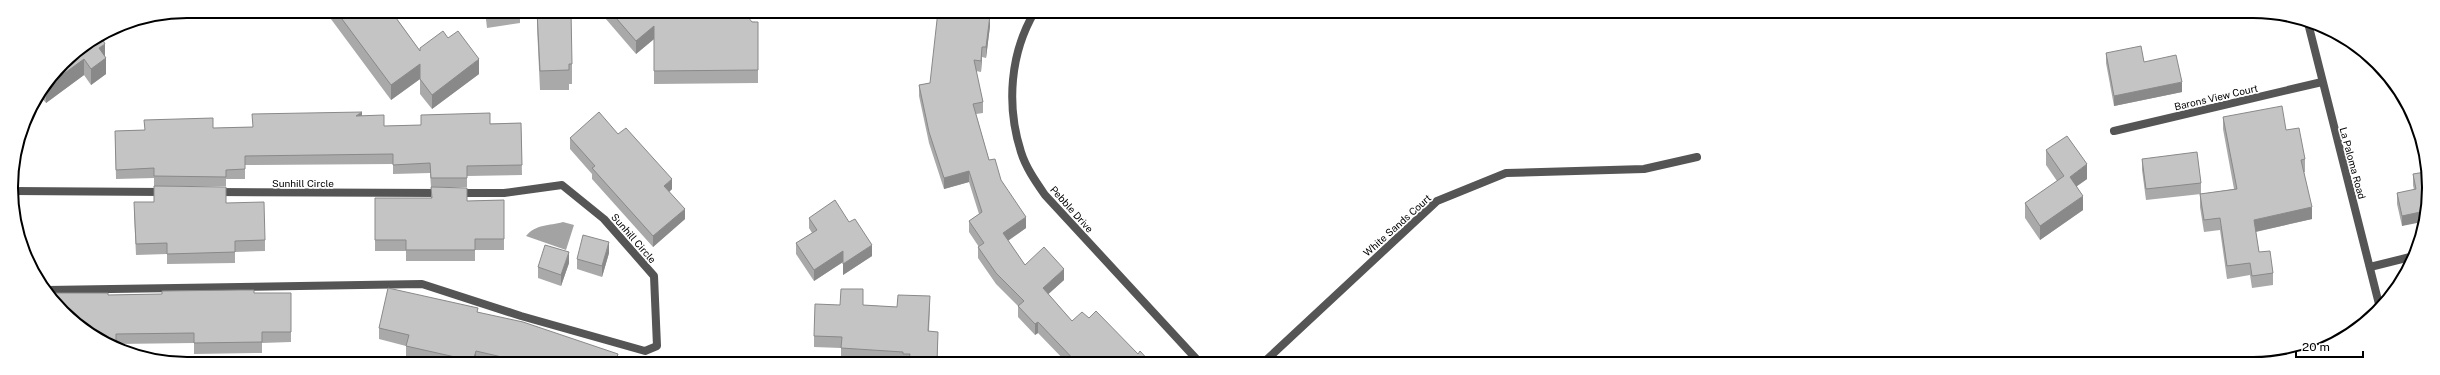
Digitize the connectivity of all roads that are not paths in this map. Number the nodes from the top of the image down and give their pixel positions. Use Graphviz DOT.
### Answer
graph roads {
  1 [pos="1031,18"];
  2 [pos="2309,28"];
  3 [pos="2322,82"];
  4 [pos="2114,131"];
  5 [pos="1697,157"];
  6 [pos="174,192"];
  7 [pos="205,192"];
  8 [pos="18,193"];
  9 [pos="2407,258"];
  10 [pos="2370,267"];
  11 [pos="52,290"];
  12 [pos="2378,301"];
  13 [pos="1195,357"];
  14 [pos="1270,357"];
  1 -- 13 [label="street, Pebble Drive"];
  2 -- 3 [label="street, La Paloma Road"];
  3 -- 4 [label="street, Barons View Court"];
  3 -- 10 [label="street, La Paloma Road"];
  5 -- 14 [label="street, White Sands Court"];
  6 -- 8 [label="street"];
  7 -- 11 [label="street, Sunhill Circle"];
  9 -- 10 [label="street"];
  10 -- 12 [label="street, La Paloma Road"];
}
